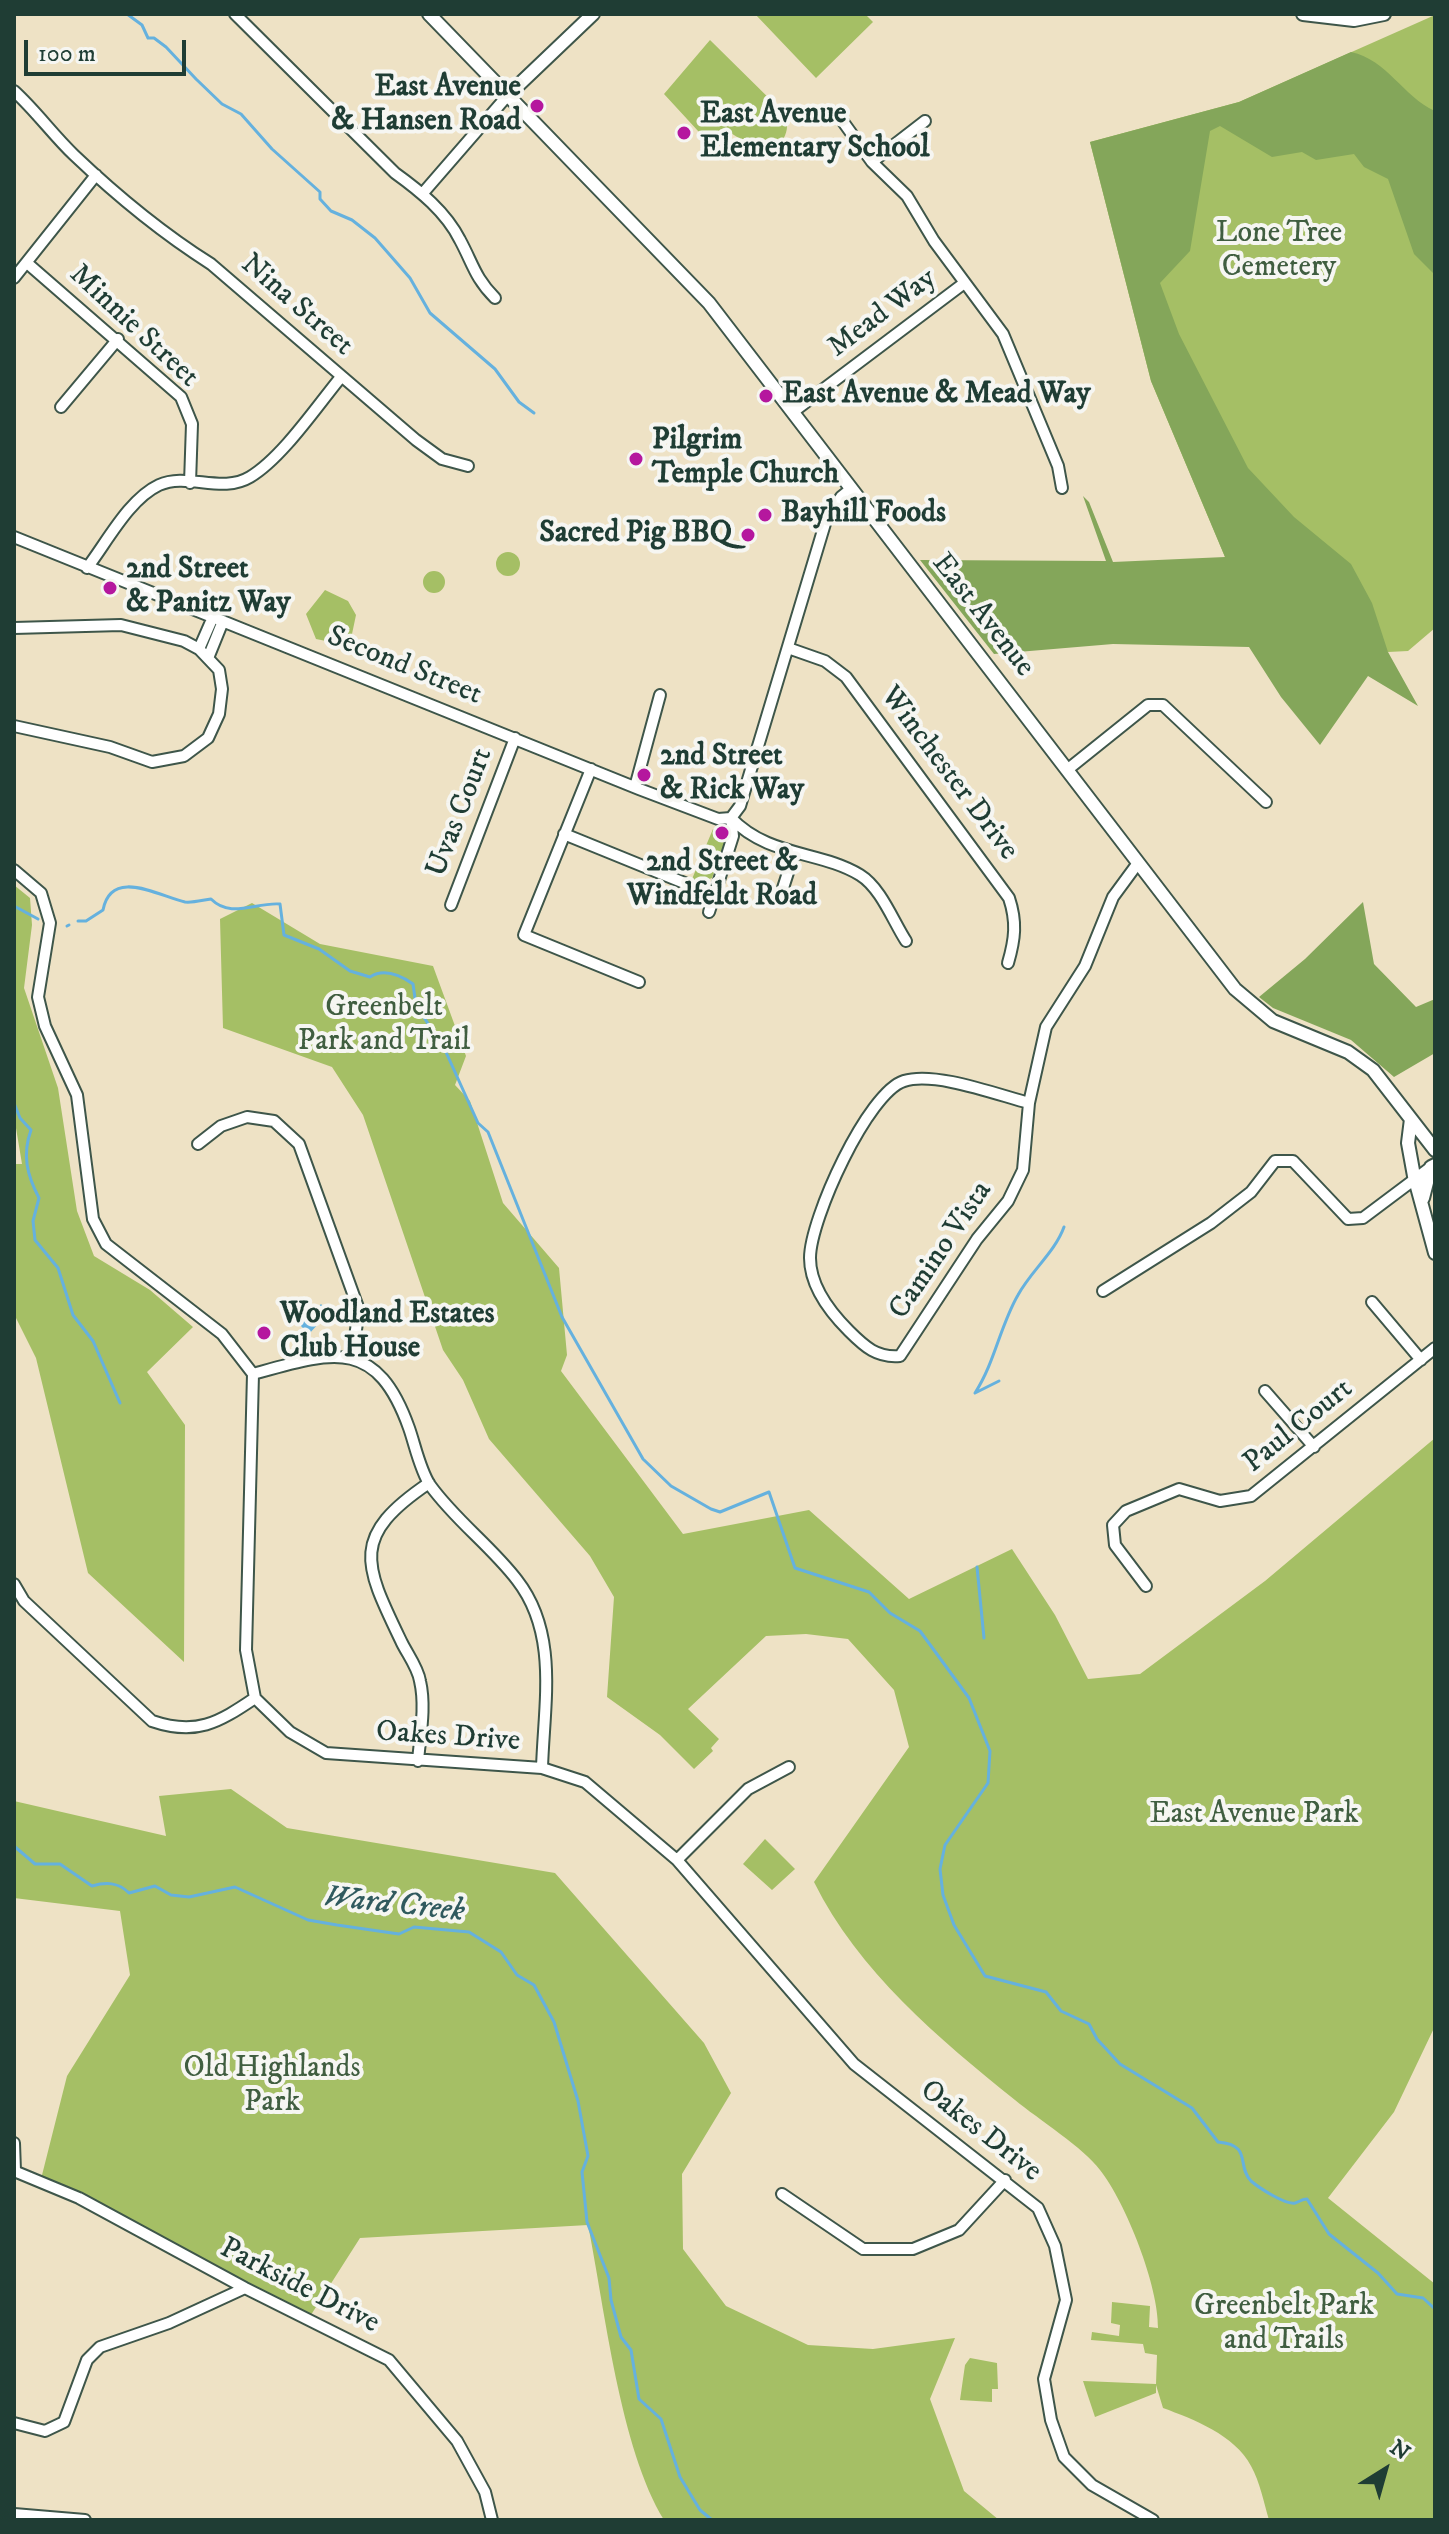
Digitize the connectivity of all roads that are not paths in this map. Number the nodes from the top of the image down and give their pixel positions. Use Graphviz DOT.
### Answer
graph roads {
  1 [pos="235,14"];
  2 [pos="429,14"];
  3 [pos="593,14"];
  4 [pos="1303,14"];
  5 [pos="1384,14"];
  6 [pos="14,91"];
  7 [pos="508,95"];
  8 [pos="836,112"];
  9 [pos="925,121"];
  10 [pos="872,162"];
  11 [pos="96,175"];
  12 [pos="423,193"];
  13 [pos="27,263"];
  14 [pos="14,278"];
  15 [pos="963,284"];
  16 [pos="495,298"];
  17 [pos="118,339"];
  18 [pos="341,377"];
  19 [pos="61,407"];
  20 [pos="793,412"];
  21 [pos="468,466"];
  22 [pos="190,483"];
  23 [pos="1062,488"];
  24 [pos="851,489"];
  25 [pos="14,537"];
  26 [pos="87,568"];
  27 [pos="218,619"];
  28 [pos="14,628"];
  29 [pos="788,648"];
  30 [pos="199,649"];
  31 [pos="208,658"];
  32 [pos="660,695"];
  33 [pos="14,726"];
  34 [pos="515,738"];
  35 [pos="591,769"];
  36 [pos="1067,770"];
  37 [pos="635,787"];
  38 [pos="1266,802"];
  39 [pos="731,818"];
  40 [pos="564,834"];
  41 [pos="794,854"];
  42 [pos="1138,863"];
  43 [pos="14,870"];
  44 [pos="783,888"];
  45 [pos="714,895"];
  46 [pos="451,905"];
  47 [pos="709,912"];
  48 [pos="906,941"];
  49 [pos="1008,963"];
  50 [pos="639,982"];
  51 [pos="1029,1103"];
  52 [pos="1411,1119"];
  53 [pos="198,1144"];
  54 [pos="1435,1150"];
  55 [pos="1433,1166"];
  56 [pos="1414,1176"];
  57 [pos="1423,1201"];
  58 [pos="1435,1253"];
  59 [pos="1103,1291"];
  60 [pos="1372,1302"];
  61 [pos="1435,1348"];
  62 [pos="352,1356"];
  63 [pos="1421,1360"];
  64 [pos="253,1374"];
  65 [pos="1265,1391"];
  66 [pos="1314,1447"];
  67 [pos="429,1483"];
  68 [pos="14,1584"];
  69 [pos="1146,1586"];
  70 [pos="255,1698"];
  71 [pos="418,1761"];
  72 [pos="789,1767"];
  73 [pos="542,1768"];
  74 [pos="677,1860"];
  75 [pos="14,2143"];
  76 [pos="14,2171"];
  77 [pos="1005,2180"];
  78 [pos="782,2194"];
  79 [pos="245,2288"];
  80 [pos="14,2423"];
  81 [pos="14,2514"];
  82 [pos="85,2520"];
  83 [pos="492,2520"];
  84 [pos="1153,2520"];
  1 -- 12 [label="street"];
  2 -- 7 [label="street, East Avenue"];
  3 -- 7 [label="street"];
  4 -- 5 [label="street"];
  6 -- 11 [label="street, Nina Street"];
  7 -- 12 [label="street"];
  7 -- 20 [label="street, East Avenue"];
  8 -- 10 [label="street"];
  9 -- 10 [label="street"];
  10 -- 15 [label="street"];
  11 -- 13 [label="street"];
  11 -- 18 [label="street, Nina Street"];
  12 -- 16 [label="street"];
  13 -- 14 [label="street"];
  13 -- 17 [label="street, Minnie Street"];
  15 -- 20 [label="street, Mead Way"];
  15 -- 23 [label="street"];
  17 -- 19 [label="street"];
  17 -- 22 [label="street, Minnie Street"];
  18 -- 21 [label="street, Nina Street"];
  18 -- 22 [label="street"];
  20 -- 24 [label="street, East Avenue"];
  22 -- 26 [label="street"];
  24 -- 29 [label="street"];
  24 -- 36 [label="street, East Avenue"];
  25 -- 26 [label="street, Second Street"];
  26 -- 27 [label="street, Second Street"];
  27 -- 30 [label="street"];
  27 -- 31 [label="street"];
  27 -- 34 [label="street, Second Street"];
  28 -- 30 [label="street"];
  29 -- 39 [label="street"];
  29 -- 49 [label="street, Winchester Drive"];
  30 -- 31 [label="street"];
  31 -- 33 [label="street"];
  32 -- 37 [label="street"];
  34 -- 35 [label="street, Second Street"];
  34 -- 46 [label="street, Uvas Court"];
  35 -- 37 [label="street, Second Street"];
  35 -- 40 [label="street"];
  36 -- 38 [label="street"];
  36 -- 42 [label="street, East Avenue"];
  37 -- 39 [label="street, Second Street"];
  39 -- 41 [label="street"];
  39 -- 45 [label="street"];
  40 -- 45 [label="street"];
  40 -- 50 [label="street"];
  41 -- 44 [label="street"];
  41 -- 48 [label="street"];
  42 -- 51 [label="street, Camino Vista"];
  42 -- 52 [label="street, East Avenue"];
  43 -- 64 [label="street"];
  45 -- 47 [label="street"];
  51 -- 51 [label="street, Camino Vista"];
  52 -- 54 [label="street, East Avenue"];
  52 -- 56 [label="street"];
  53 -- 62 [label="street"];
  55 -- 56 [label="street"];
  55 -- 57 [label="street"];
  56 -- 57 [label="street"];
  56 -- 59 [label="street"];
  57 -- 58 [label="street"];
  60 -- 63 [label="street"];
  61 -- 63 [label="street, Paul Court"];
  62 -- 64 [label="street"];
  62 -- 67 [label="street"];
  63 -- 66 [label="street, Paul Court"];
  64 -- 70 [label="street"];
  65 -- 66 [label="street"];
  66 -- 69 [label="street, Paul Court"];
  67 -- 71 [label="street"];
  67 -- 73 [label="street"];
  68 -- 70 [label="street"];
  70 -- 71 [label="street, Oakes Drive"];
  71 -- 73 [label="street, Oakes Drive"];
  72 -- 74 [label="street"];
  73 -- 74 [label="street, Oakes Drive"];
  74 -- 77 [label="street, Oakes Drive"];
  75 -- 76 [label="street"];
  76 -- 79 [label="street, Parkside Drive"];
  77 -- 78 [label="street"];
  77 -- 84 [label="street, Oakes Drive"];
  79 -- 80 [label="street"];
  79 -- 83 [label="street, Parkside Drive"];
  81 -- 82 [label="street"];
}
